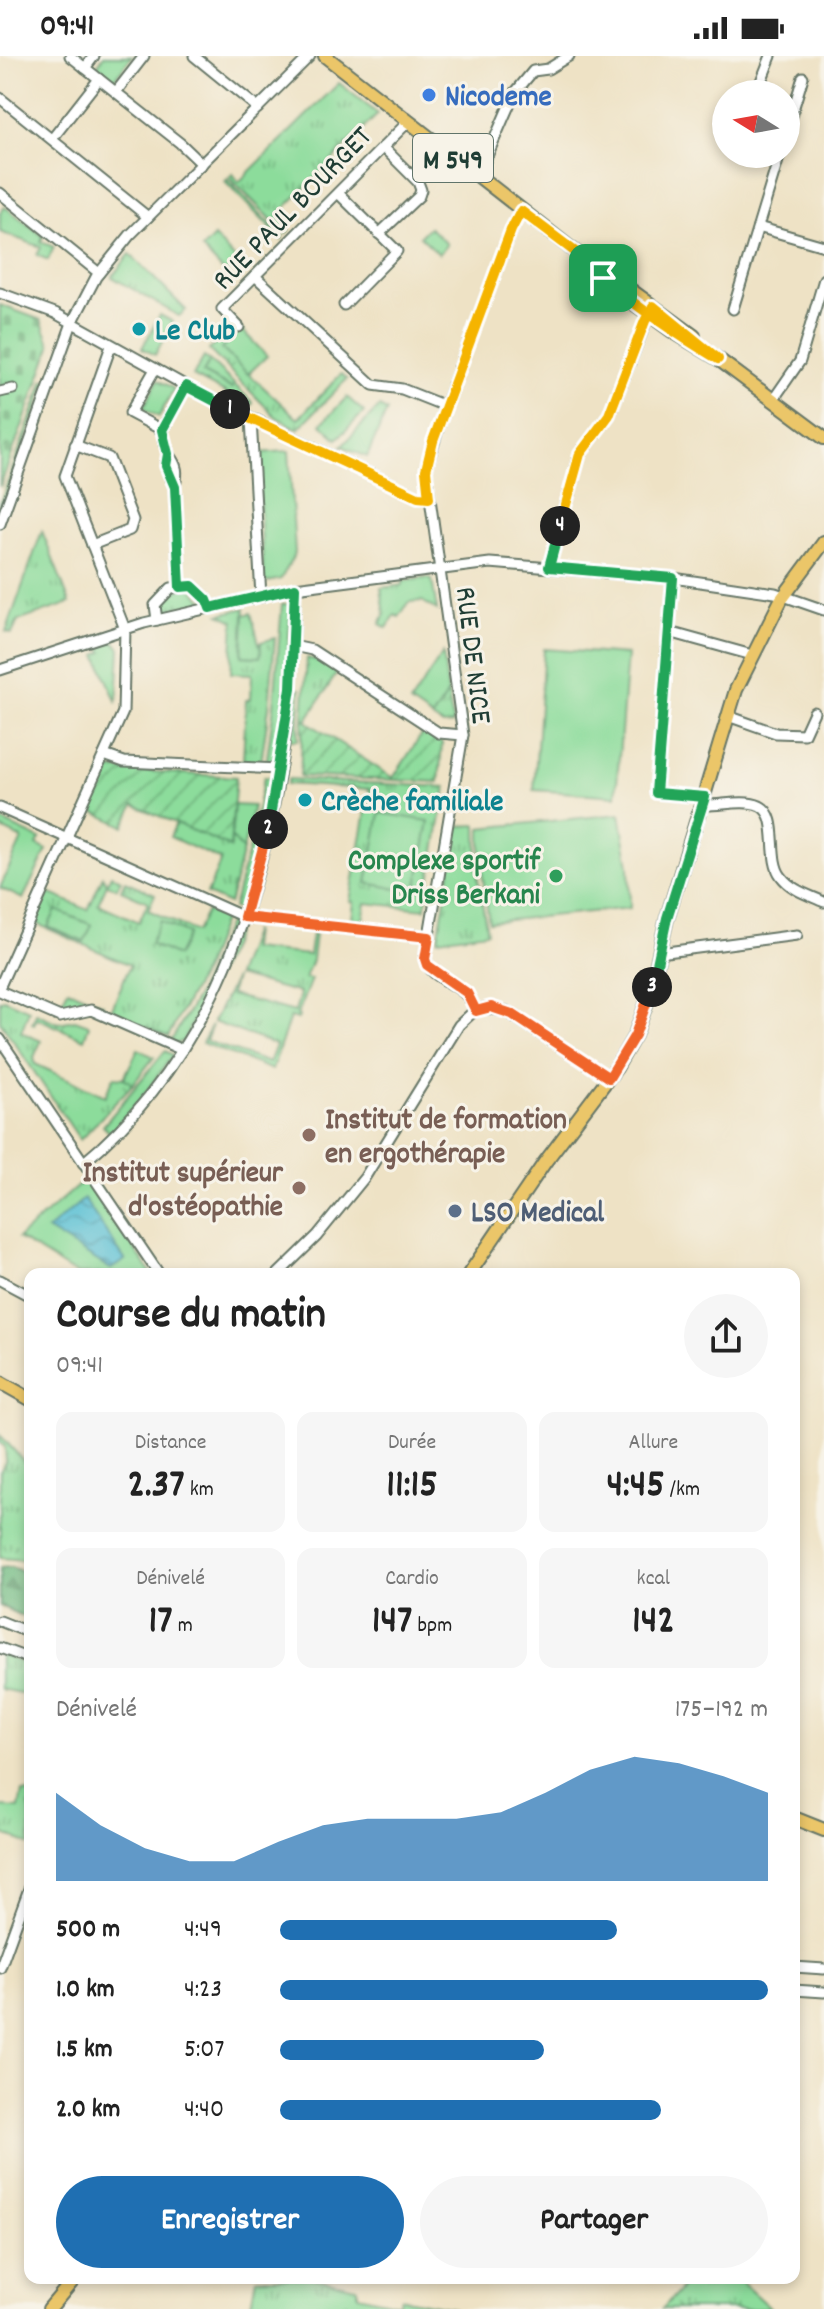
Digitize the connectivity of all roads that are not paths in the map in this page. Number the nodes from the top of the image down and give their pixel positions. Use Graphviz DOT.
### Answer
graph roads {
  1 [pos="70,56"];
  2 [pos="94,56"];
  3 [pos="144,56"];
  4 [pos="194,56"];
  5 [pos="310,56"];
  6 [pos="325,56"];
  7 [pos="569,56"];
  8 [pos="771,56"];
  9 [pos="85,68"];
  10 [pos="803,77"];
  11 [pos="99,79"];
  12 [pos="762,80"];
  13 [pos="800,87"];
  14 [pos="116,92"];
  15 [pos="0,98"];
  16 [pos="258,108"];
  17 [pos="408,122"];
  18 [pos="52,139"];
  19 [pos="383,147"];
  20 [pos="202,164"];
  21 [pos="776,168"];
  22 [pos="478,177"];
  23 [pos="0,193"];
  24 [pos="338,193"];
  25 [pos="521,211"];
  26 [pos="148,217"];
  27 [pos="758,227"];
  28 [pos="379,234"];
  29 [pos="824,246"];
  30 [pos="99,273"];
  31 [pos="255,276"];
  32 [pos="824,279"];
  33 [pos="0,293"];
  34 [pos="344,305"];
  35 [pos="733,309"];
  36 [pos="651,310"];
  37 [pos="72,323"];
  38 [pos="239,327"];
  39 [pos="111,346"];
  40 [pos="155,369"];
  41 [pos="186,386"];
  42 [pos="13,389"];
  43 [pos="0,392"];
  44 [pos="773,400"];
  45 [pos="445,406"];
  46 [pos="251,419"];
  47 [pos="162,430"];
  48 [pos="824,438"];
  49 [pos="75,445"];
  50 [pos="429,498"];
  51 [pos="0,524"];
  52 [pos="824,542"];
  53 [pos="92,545"];
  54 [pos="549,567"];
  55 [pos="440,570"];
  56 [pos="673,578"];
  57 [pos="180,587"];
  58 [pos="295,588"];
  59 [pos="784,595"];
  60 [pos="261,597"];
  61 [pos="210,608"];
  62 [pos="824,610"];
  63 [pos="157,620"];
  64 [pos="125,629"];
  65 [pos="669,632"];
  66 [pos="293,646"];
  67 [pos="752,655"];
  68 [pos="0,670"];
  69 [pos="814,712"];
  70 [pos="728,716"];
  71 [pos="463,735"];
  72 [pos="104,755"];
  73 [pos="279,769"];
  74 [pos="704,801"];
  75 [pos="0,808"];
  76 [pos="67,838"];
  77 [pos="824,902"];
  78 [pos="244,917"];
  79 [pos="797,935"];
  80 [pos="429,937"];
  81 [pos="659,953"];
  82 [pos="0,989"];
  83 [pos="476,1011"];
  84 [pos="0,1039"];
  85 [pos="182,1050"];
  86 [pos="609,1078"];
  87 [pos="83,1163"];
  88 [pos="155,1268"];
  89 [pos="284,1268"];
  90 [pos="473,1268"];
  91 [pos="0,1280"];
  92 [pos="24,1293"];
  93 [pos="0,1382"];
  94 [pos="24,1396"];
  95 [pos="0,1621"];
  96 [pos="24,1631"];
  97 [pos="0,1648"];
  98 [pos="24,1657"];
  99 [pos="800,1820"];
  100 [pos="824,1830"];
  101 [pos="24,1900"];
  102 [pos="11,1931"];
  103 [pos="0,1950"];
  104 [pos="800,1967"];
  105 [pos="0,1968"];
  106 [pos="824,1969"];
  107 [pos="800,1990"];
  108 [pos="824,1992"];
  109 [pos="70,2284"];
  110 [pos="49,2309"];
  1 -- 9 [label="street"];
  2 -- 9 [label="street"];
  3 -- 14 [label="street"];
  4 -- 16 [label="street"];
  5 -- 16 [label="street"];
  6 -- 17 [label="main road, M 549"];
  7 -- 22 [label="street"];
  8 -- 12 [label="street"];
  9 -- 11 [label="street"];
  10 -- 13 [label="street"];
  11 -- 14 [label="street"];
  11 -- 18 [label="street"];
  14 -- 20 [label="street"];
  15 -- 18 [label="street"];
  16 -- 20 [label="street"];
  17 -- 19 [label="street, RUE PAUL BOURGET"];
  17 -- 22 [label="main road, M 549"];
  18 -- 26 [label="street"];
  19 -- 24 [label="street, RUE PAUL BOURGET"];
  19 -- 28 [label="street"];
  20 -- 26 [label="street"];
  21 -- 27 [label="street"];
  22 -- 25 [label="main road, M 549"];
  23 -- 30 [label="street"];
  24 -- 28 [label="street"];
  24 -- 31 [label="street, RUE PAUL BOURGET"];
  25 -- 36 [label="main road, M 549"];
  25 -- 45 [label="street, RUE DE NICE"];
  26 -- 30 [label="street"];
  27 -- 29 [label="street"];
  27 -- 35 [label="street"];
  28 -- 34 [label="street"];
  30 -- 37 [label="street"];
  31 -- 38 [label="street, RUE PAUL BOURGET"];
  31 -- 45 [label="street"];
  32 -- 44 [label="street"];
  33 -- 37 [label="street"];
  36 -- 44 [label="main road, M 549"];
  36 -- 54 [label="street"];
  37 -- 39 [label="street"];
  37 -- 51 [label="street"];
  39 -- 40 [label="street"];
  39 -- 49 [label="street"];
  40 -- 41 [label="street"];
  40 -- 47 [label="street"];
  41 -- 46 [label="street"];
  41 -- 47 [label="street"];
  42 -- 43 [label="street"];
  44 -- 48 [label="main road, M 549"];
  45 -- 50 [label="street, RUE DE NICE"];
  46 -- 50 [label="street"];
  46 -- 60 [label="street"];
  47 -- 57 [label="street"];
  49 -- 53 [label="street"];
  49 -- 53 [label="street"];
  50 -- 55 [label="street, RUE DE NICE"];
  52 -- 59 [label="main road"];
  53 -- 64 [label="street"];
  54 -- 55 [label="street"];
  54 -- 56 [label="street"];
  55 -- 58 [label="street"];
  55 -- 71 [label="street, RUE DE NICE"];
  56 -- 59 [label="street"];
  56 -- 65 [label="street"];
  57 -- 61 [label="street"];
  57 -- 63 [label="street"];
  58 -- 60 [label="street"];
  58 -- 66 [label="street"];
  59 -- 62 [label="street"];
  59 -- 67 [label="main road"];
  60 -- 61 [label="street"];
  61 -- 63 [label="street"];
  63 -- 64 [label="street"];
  64 -- 68 [label="street"];
  64 -- 72 [label="street"];
  65 -- 67 [label="street"];
  65 -- 74 [label="street"];
  66 -- 71 [label="street"];
  66 -- 73 [label="street"];
  67 -- 70 [label="main road"];
  69 -- 70 [label="street"];
  70 -- 74 [label="main road"];
  71 -- 80 [label="street, RUE DE NICE"];
  72 -- 73 [label="street"];
  72 -- 76 [label="street"];
  73 -- 78 [label="street"];
  74 -- 77 [label="street"];
  74 -- 81 [label="main road"];
  75 -- 76 [label="street"];
  76 -- 78 [label="street"];
  76 -- 82 [label="street"];
  78 -- 80 [label="street"];
  78 -- 85 [label="street"];
  79 -- 81 [label="street"];
  80 -- 83 [label="street"];
  81 -- 86 [label="main road"];
  82 -- 85 [label="street"];
  83 -- 86 [label="street"];
  83 -- 89 [label="street"];
  84 -- 87 [label="street"];
  85 -- 87 [label="street"];
  86 -- 90 [label="main road"];
  87 -- 88 [label="street"];
  91 -- 92 [label="street"];
  93 -- 94 [label="main road"];
  95 -- 96 [label="street"];
  97 -- 98 [label="street"];
  99 -- 100 [label="main road"];
  101 -- 102 [label="street"];
  102 -- 103 [label="street"];
  102 -- 105 [label="street"];
  104 -- 106 [label="street"];
  107 -- 108 [label="street"];
  109 -- 110 [label="main road"];
}
